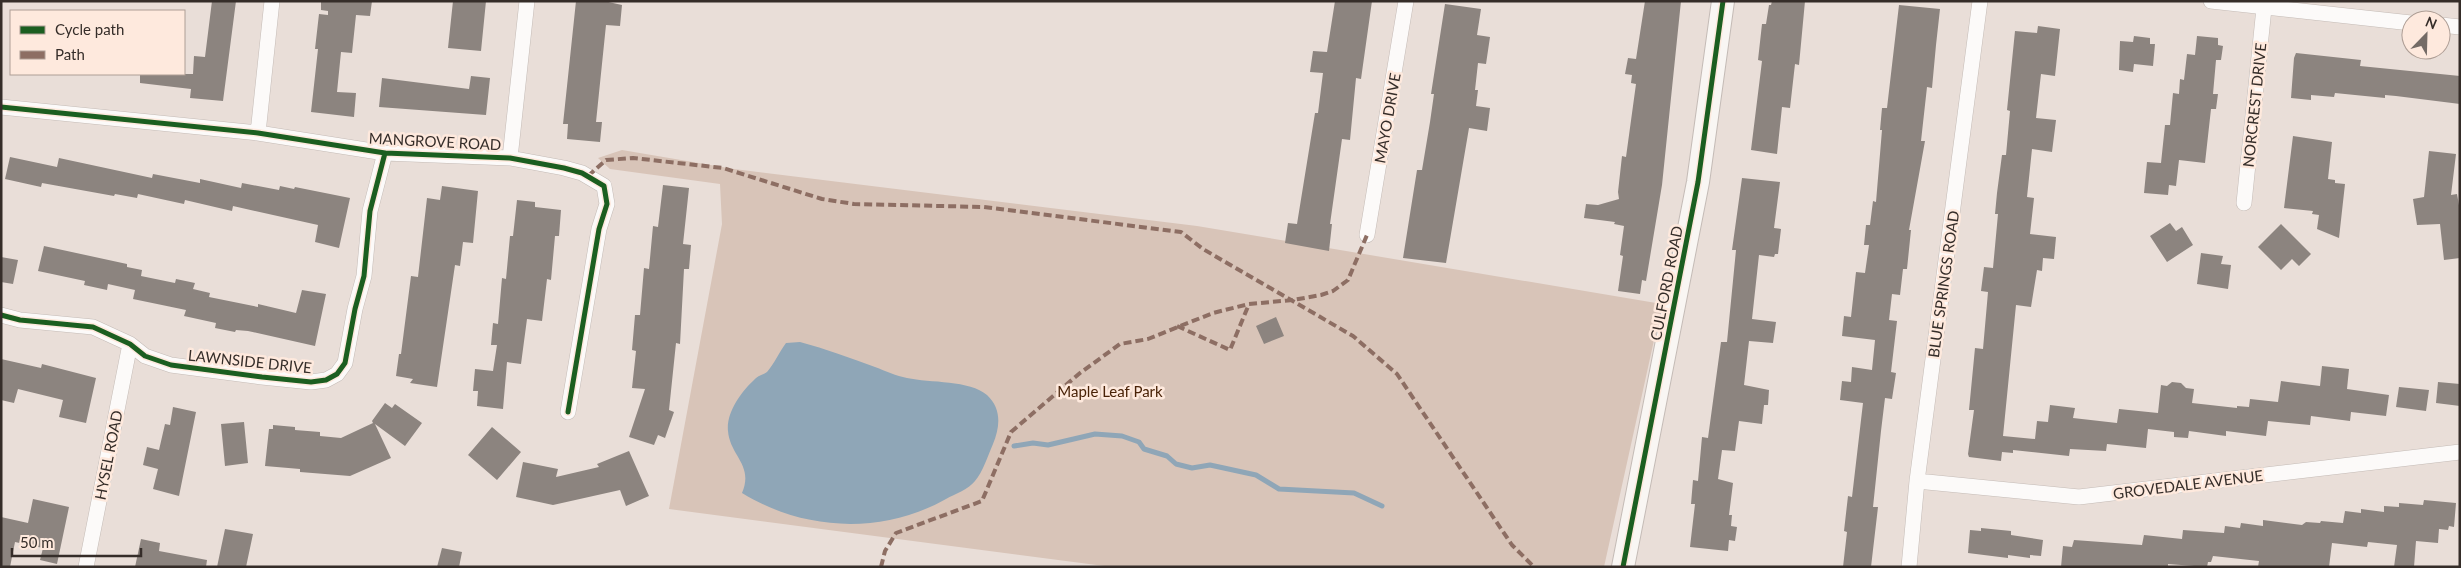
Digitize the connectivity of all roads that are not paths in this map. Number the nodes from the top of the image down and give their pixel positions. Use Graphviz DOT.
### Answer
graph roads {
  1 [pos="272,1"];
  2 [pos="528,1"];
  3 [pos="1406,1"];
  4 [pos="1723,1"];
  5 [pos="1980,1"];
  6 [pos="2211,1"];
  7 [pos="2264,8"];
  8 [pos="2401,22"];
  9 [pos="1,107"];
  10 [pos="258,133"];
  11 [pos="385,153"];
  12 [pos="510,158"];
  13 [pos="2244,203"];
  14 [pos="1367,235"];
  15 [pos="1,315"];
  16 [pos="130,344"];
  17 [pos="568,412"];
  18 [pos="2460,452"];
  19 [pos="1917,481"];
  20 [pos="86,567"];
  21 [pos="1623,567"];
  22 [pos="1909,567"];
  1 -- 10 [label="street"];
  2 -- 12 [label="street"];
  3 -- 14 [label="street, MAYO DRIVE"];
  4 -- 21 [label="street, CULFORD ROAD"];
  5 -- 19 [label="street, BLUE SPRINGS ROAD"];
  6 -- 7 [label="street"];
  7 -- 8 [label="street"];
  7 -- 13 [label="street, NORCREST DRIVE"];
  9 -- 10 [label="street, MANGROVE ROAD"];
  10 -- 11 [label="street, MANGROVE ROAD"];
  11 -- 12 [label="street, MANGROVE ROAD"];
  11 -- 16 [label="street, LAWNSIDE DRIVE"];
  12 -- 17 [label="street, MANGROVE ROAD"];
  15 -- 16 [label="street, LAWNSIDE DRIVE"];
  16 -- 20 [label="street, HYSEL ROAD"];
  18 -- 19 [label="street, GROVEDALE AVENUE"];
  19 -- 22 [label="street, BLUE SPRINGS ROAD"];
}
